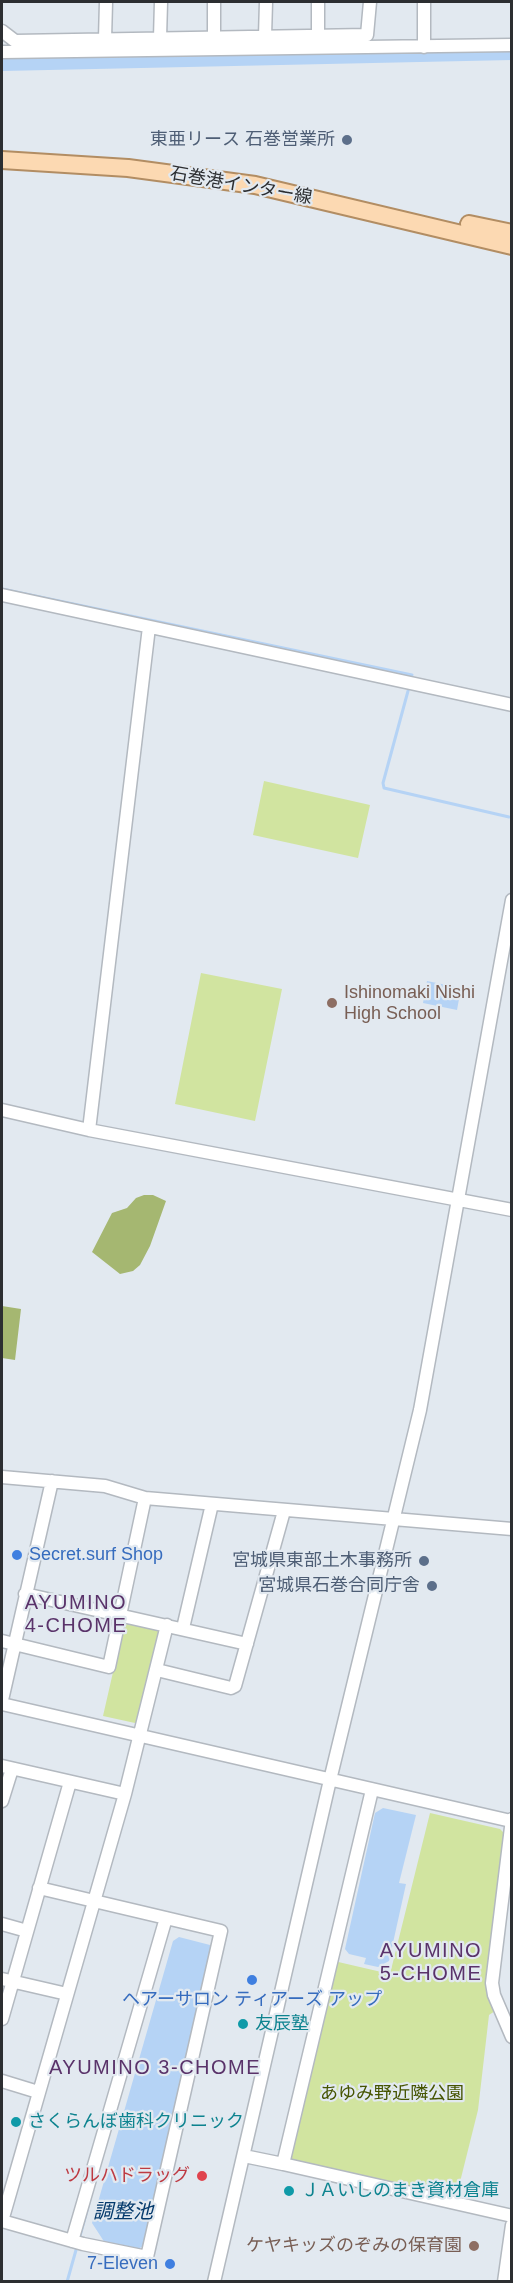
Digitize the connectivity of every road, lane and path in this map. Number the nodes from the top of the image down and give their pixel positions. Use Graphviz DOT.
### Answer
graph roads {
  1 [pos="106,2"];
  2 [pos="161,2"];
  3 [pos="214,2"];
  4 [pos="266,2"];
  5 [pos="318,2"];
  6 [pos="370,2"];
  7 [pos="424,2"];
  8 [pos="2,31"];
  9 [pos="265,36"];
  10 [pos="318,36"];
  11 [pos="160,38"];
  12 [pos="214,38"];
  13 [pos="105,39"];
  14 [pos="512,45"];
  15 [pos="424,46"];
  16 [pos="2,52"];
  17 [pos="2,151"];
  18 [pos="2,160"];
  19 [pos="512,233"];
  20 [pos="512,246"];
  21 [pos="2,595"];
  22 [pos="149,627"];
  23 [pos="512,705"];
  24 [pos="512,900"];
  25 [pos="2,1110"];
  26 [pos="89,1130"];
  27 [pos="459,1200"];
  28 [pos="512,1210"];
  29 [pos="2,1477"];
  30 [pos="52,1481"];
  31 [pos="145,1498"];
  32 [pos="212,1504"];
  33 [pos="284,1511"];
  34 [pos="393,1519"];
  35 [pos="512,1529"];
  36 [pos="25,1594"];
  37 [pos="122,1616"];
  38 [pos="167,1625"];
  39 [pos="183,1628"];
  40 [pos="2,1641"];
  41 [pos="15,1644"];
  42 [pos="247,1644"];
  43 [pos="157,1670"];
  44 [pos="2,1700"];
  45 [pos="2,1704"];
  46 [pos="141,1737"];
  47 [pos="7,1768"];
  48 [pos="330,1780"];
  49 [pos="70,1782"];
  50 [pos="372,1790"];
  51 [pos="125,1794"];
  52 [pos="2,1801"];
  53 [pos="511,1820"];
  54 [pos="39,1888"];
  55 [pos="94,1901"];
  56 [pos="166,1918"];
  57 [pos="2,1924"];
  58 [pos="27,1931"];
  59 [pos="7,1980"];
  60 [pos="67,1994"];
  61 [pos="2,2019"];
  62 [pos="512,2037"];
  63 [pos="2,2081"];
  64 [pos="38,2092"];
  65 [pos="244,2156"];
  66 [pos="283,2164"];
  67 [pos="7,2183"];
  68 [pos="512,2216"];
  69 [pos="2,2221"];
  70 [pos="512,2225"];
  71 [pos="72,2241"];
  72 [pos="214,2282"];
  73 [pos="504,2282"];
  1 -- 13 [label="street"];
  2 -- 11 [label="street"];
  3 -- 12 [label="street"];
  4 -- 9 [label="street"];
  5 -- 10 [label="street"];
  6 -- 10 [label="street"];
  7 -- 15 [label="street"];
  8 -- 13 [label="street"];
  9 -- 10 [label="street"];
  9 -- 12 [label="street"];
  11 -- 12 [label="street"];
  11 -- 13 [label="street"];
  14 -- 15 [label="street"];
  15 -- 16 [label="street"];
  17 -- 19 [label="main road, 石巻港インター線"];
  18 -- 20 [label="main road, 石巻港インター線"];
  21 -- 22 [label="street"];
  22 -- 23 [label="street"];
  22 -- 26 [label="street"];
  24 -- 27 [label="street"];
  25 -- 26 [label="street"];
  26 -- 27 [label="street"];
  27 -- 28 [label="street"];
  27 -- 34 [label="street"];
  29 -- 30 [label="street"];
  30 -- 31 [label="street"];
  30 -- 36 [label="street"];
  31 -- 32 [label="street"];
  31 -- 37 [label="street"];
  32 -- 33 [label="street"];
  32 -- 39 [label="street"];
  33 -- 34 [label="street"];
  33 -- 42 [label="street"];
  34 -- 35 [label="street"];
  34 -- 48 [label="street"];
  36 -- 37 [label="street"];
  36 -- 41 [label="street"];
  37 -- 38 [label="street"];
  37 -- 41 [label="street"];
  38 -- 39 [label="street"];
  38 -- 43 [label="street"];
  39 -- 42 [label="street"];
  40 -- 41 [label="street"];
  41 -- 44 [label="street"];
  42 -- 43 [label="street"];
  43 -- 46 [label="street"];
  45 -- 46 [label="street"];
  46 -- 48 [label="street"];
  46 -- 51 [label="street"];
  47 -- 49 [label="street"];
  47 -- 52 [label="street"];
  48 -- 50 [label="street"];
  48 -- 65 [label="street"];
  49 -- 51 [label="street"];
  49 -- 54 [label="street"];
  50 -- 53 [label="street"];
  50 -- 66 [label="street"];
  51 -- 55 [label="street"];
  53 -- 62 [label="street"];
  54 -- 55 [label="street"];
  54 -- 58 [label="street"];
  55 -- 56 [label="street"];
  55 -- 60 [label="street"];
  56 -- 71 [label="street"];
  56 -- 71 [label="street"];
  57 -- 58 [label="street"];
  58 -- 59 [label="street"];
  59 -- 60 [label="street"];
  59 -- 61 [label="street"];
  60 -- 64 [label="street"];
  63 -- 64 [label="street"];
  64 -- 67 [label="street"];
  65 -- 66 [label="street"];
  65 -- 72 [label="street"];
  66 -- 68 [label="street"];
  67 -- 69 [label="street"];
  69 -- 71 [label="street"];
  70 -- 73 [label="street"];
}
